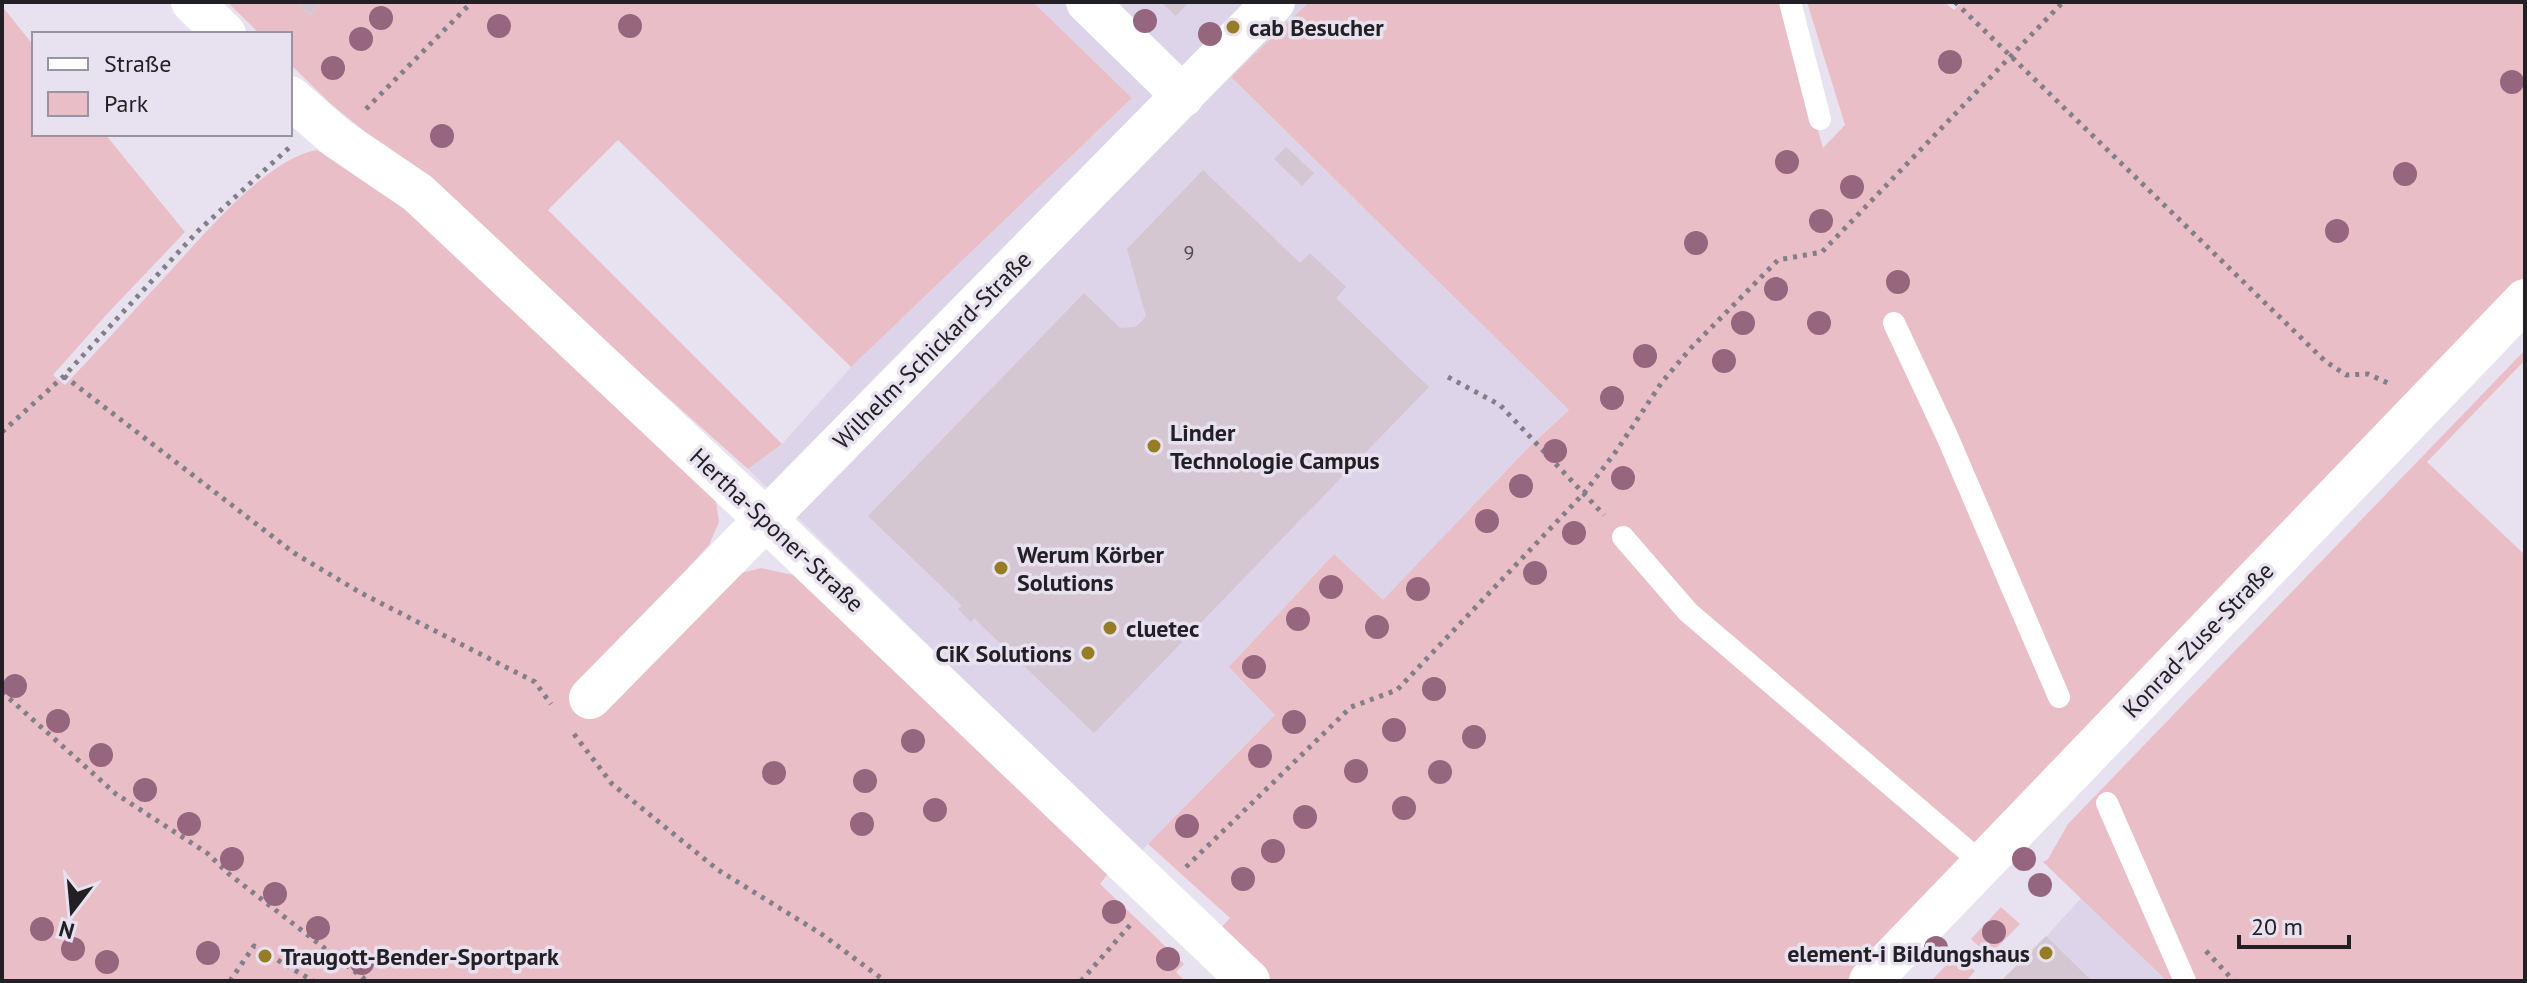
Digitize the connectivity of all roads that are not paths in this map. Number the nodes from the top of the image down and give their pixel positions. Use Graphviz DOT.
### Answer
graph roads {
  1 [pos="192,2"];
  2 [pos="1087,2"];
  3 [pos="1274,2"];
  4 [pos="1790,2"];
  5 [pos="223,32"];
  6 [pos="1183,96"];
  7 [pos="1820,119"];
  8 [pos="315,120"];
  9 [pos="2525,300"];
  10 [pos="1894,323"];
  11 [pos="764,518"];
  12 [pos="1623,537"];
  13 [pos="2059,697"];
  14 [pos="573,714"];
  15 [pos="2107,803"];
  16 [pos="1983,864"];
  17 [pos="1249,981"];
  18 [pos="1870,981"];
  19 [pos="2185,981"];
  1 -- 5 [label="street"];
  2 -- 6 [label="street"];
  3 -- 6 [label="street, Wilhelm-Schickard-Straße"];
  4 -- 7 [label="lane"];
  6 -- 11 [label="street, Wilhelm-Schickard-Straße"];
  8 -- 11 [label="street, Hertha-Sponer-Straße"];
  9 -- 16 [label="street, Konrad-Zuse-Straße"];
  10 -- 13 [label="lane"];
  11 -- 14 [label="street, Wilhelm-Schickard-Straße"];
  11 -- 17 [label="street, Hertha-Sponer-Straße"];
  12 -- 16 [label="lane"];
  15 -- 19 [label="lane"];
  16 -- 18 [label="street, Konrad-Zuse-Straße"];
}
